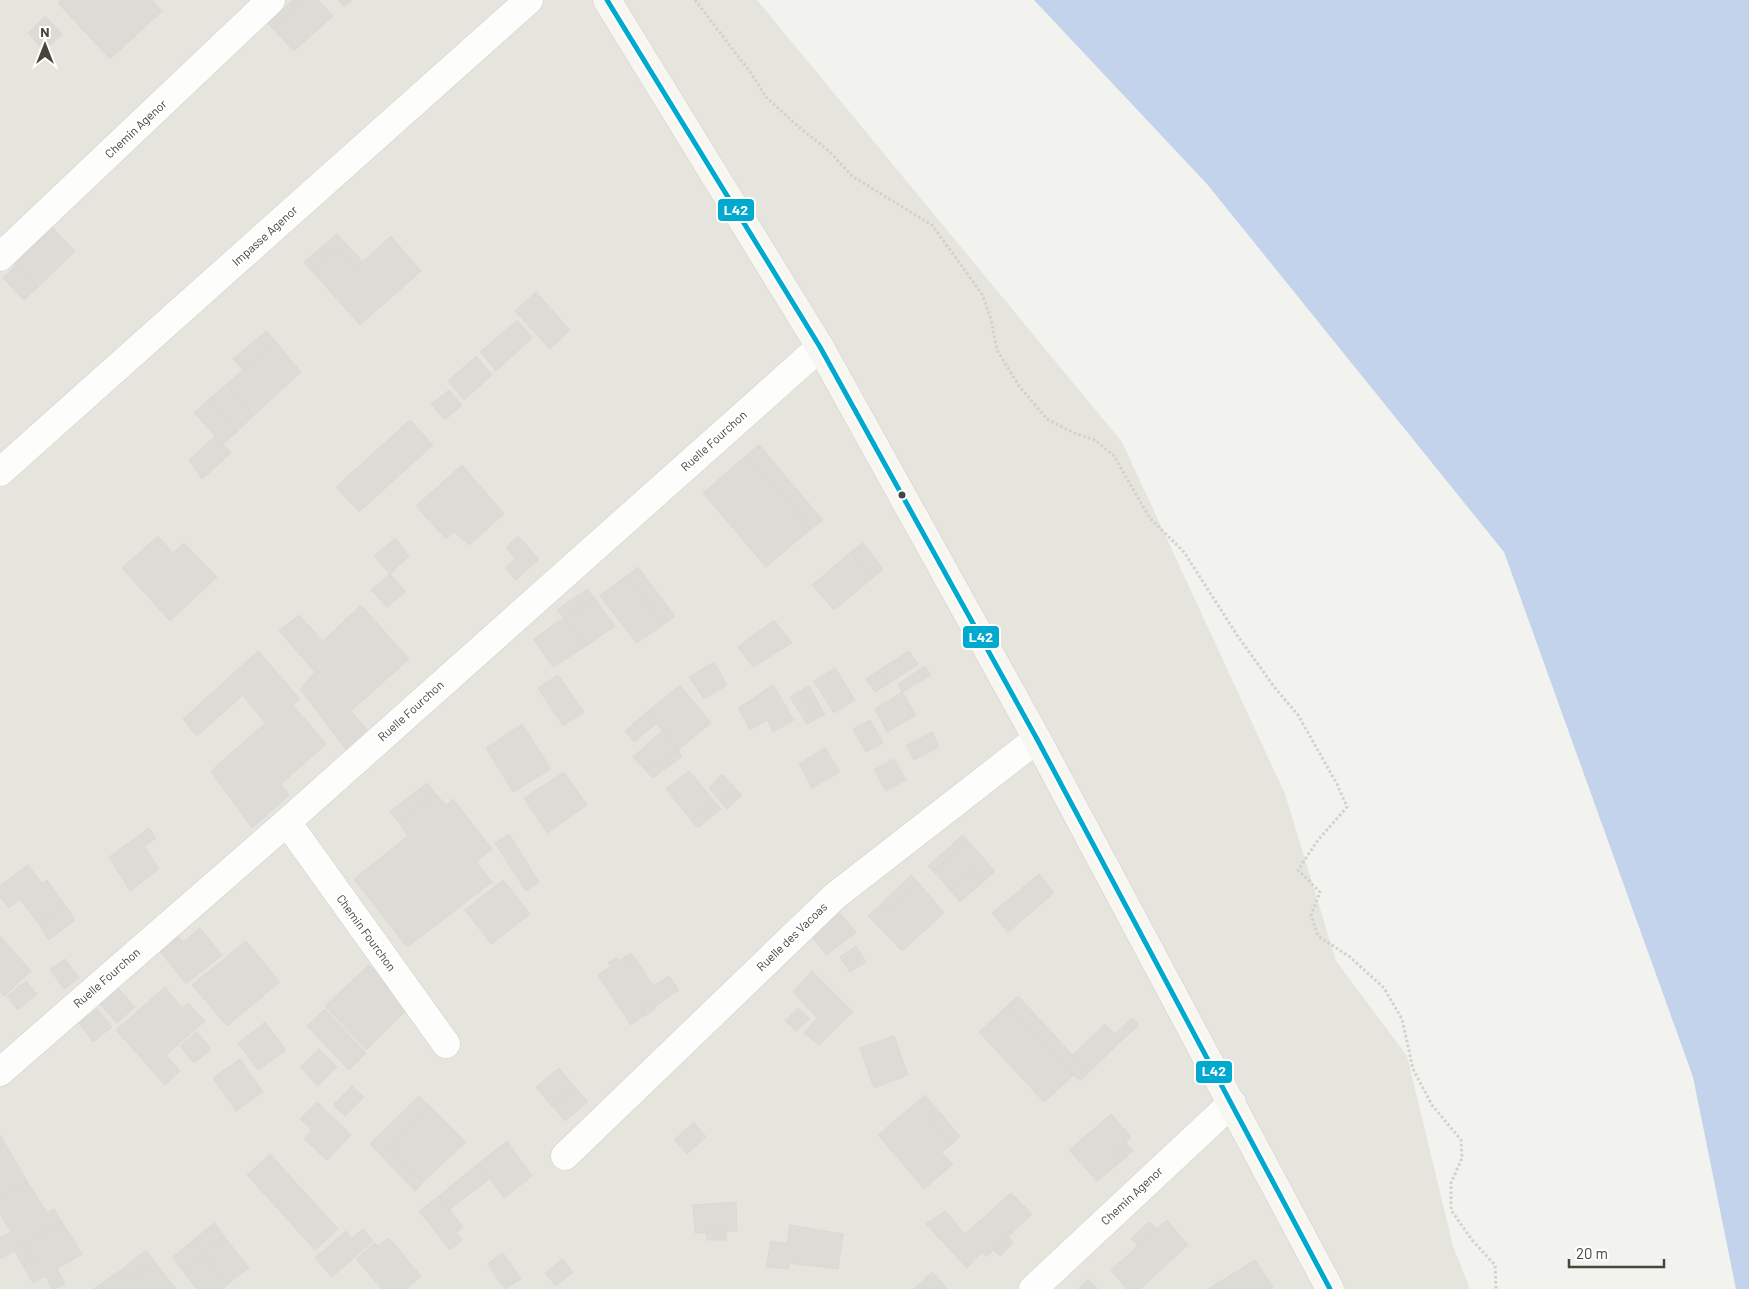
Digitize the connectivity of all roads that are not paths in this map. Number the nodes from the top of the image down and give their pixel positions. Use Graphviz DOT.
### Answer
graph roads {
  1 [pos="272,0"];
  2 [pos="529,0"];
  3 [pos="607,0"];
  4 [pos="0,258"];
  5 [pos="820,347"];
  6 [pos="0,472"];
  7 [pos="1036,739"];
  8 [pos="287,822"];
  9 [pos="446,1044"];
  10 [pos="0,1072"];
  11 [pos="1232,1103"];
  12 [pos="566,1156"];
  13 [pos="1033,1289"];
  14 [pos="1330,1289"];
  1 -- 4 [label="street, Chemin Agenor"];
  2 -- 6 [label="street, Impasse Agenor"];
  3 -- 5 [label="main road"];
  5 -- 7 [label="main road"];
  5 -- 8 [label="street, Ruelle Fourchon"];
  7 -- 11 [label="main road"];
  7 -- 12 [label="street, Ruelle des Vacoas"];
  8 -- 9 [label="street, Chemin Fourchon"];
  8 -- 10 [label="street, Ruelle Fourchon"];
  11 -- 13 [label="street, Chemin Agenor"];
  11 -- 14 [label="main road"];
}
